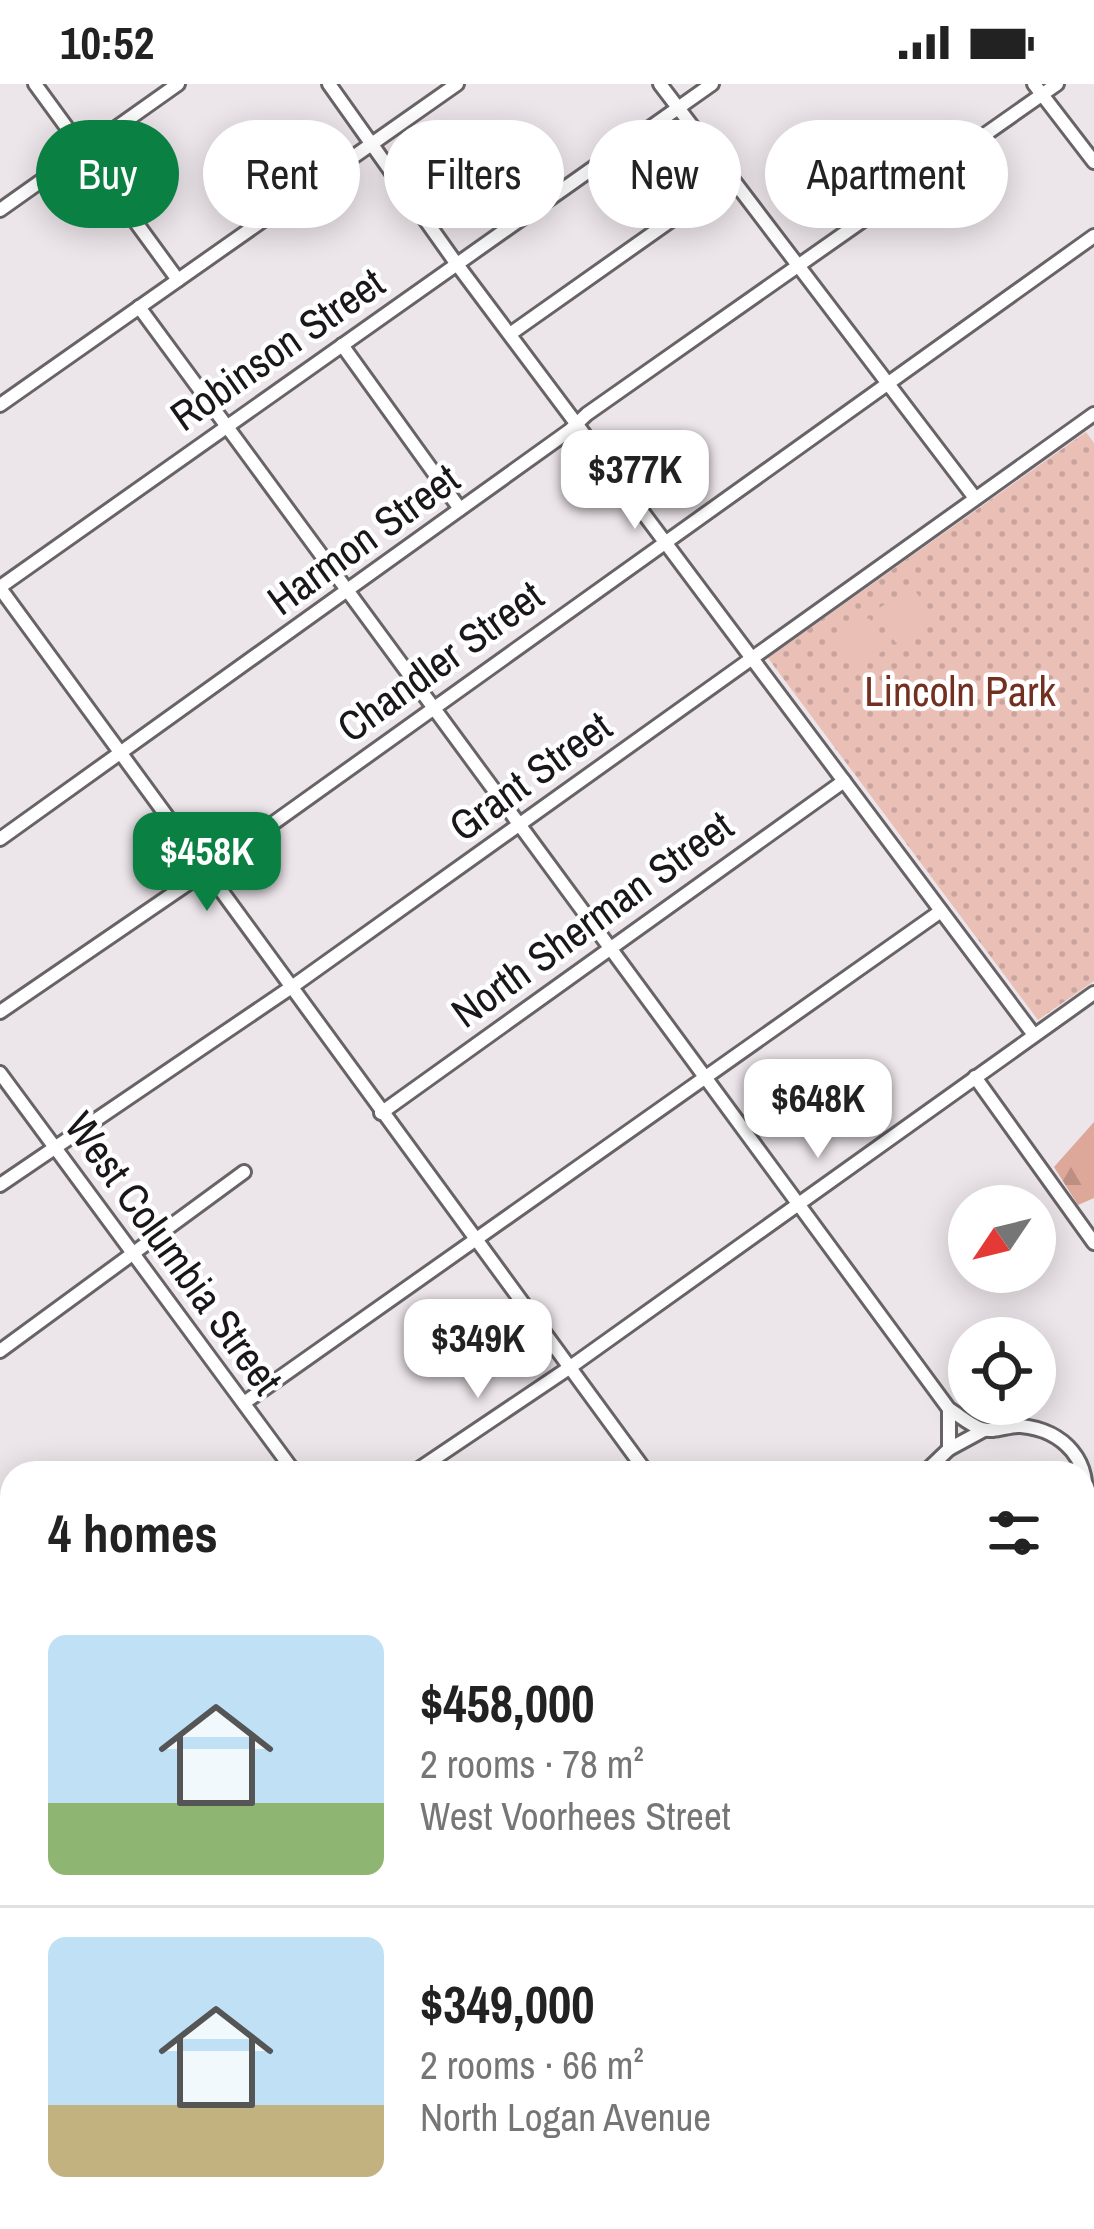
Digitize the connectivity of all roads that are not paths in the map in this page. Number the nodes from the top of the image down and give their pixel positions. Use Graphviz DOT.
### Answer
graph roads {
  1 [pos="35,84"];
  2 [pos="178,84"];
  3 [pos="328,84"];
  4 [pos="457,84"];
  5 [pos="660,84"];
  6 [pos="712,84"];
  7 [pos="1057,84"];
  8 [pos="1038,89"];
  9 [pos="677,108"];
  10 [pos="61,120"];
  11 [pos="127,120"];
  12 [pos="686,120"];
  13 [pos="371,143"];
  14 [pos="1094,162"];
  15 [pos="36,184"];
  16 [pos="741,191"];
  17 [pos="0,210"];
  18 [pos="140,228"];
  19 [pos="660,228"];
  20 [pos="1094,236"];
  21 [pos="457,263"];
  22 [pos="799,266"];
  23 [pos="178,280"];
  24 [pos="139,307"];
  25 [pos="510,334"];
  26 [pos="342,344"];
  27 [pos="888,382"];
  28 [pos="0,405"];
  29 [pos="1092,420"];
  30 [pos="578,423"];
  31 [pos="226,426"];
  32 [pos="975,498"];
  33 [pos="460,509"];
  34 [pos="665,540"];
  35 [pos="0,588"];
  36 [pos="346,592"];
  37 [pos="752,656"];
  38 [pos="431,708"];
  39 [pos="119,754"];
  40 [pos="844,781"];
  41 [pos="518,826"];
  42 [pos="0,839"];
  43 [pos="205,871"];
  44 [pos="941,911"];
  45 [pos="610,948"];
  46 [pos="290,988"];
  47 [pos="1094,993"];
  48 [pos="0,1012"];
  49 [pos="1034,1035"];
  50 [pos="0,1073"];
  51 [pos="975,1077"];
  52 [pos="706,1079"];
  53 [pos="380,1112"];
  54 [pos="55,1147"];
  55 [pos="244,1172"];
  56 [pos="0,1185"];
  57 [pos="799,1204"];
  58 [pos="475,1241"];
  59 [pos="1094,1244"];
  60 [pos="132,1252"];
  61 [pos="0,1351"];
  62 [pos="569,1368"];
  63 [pos="244,1403"];
  64 [pos="948,1408"];
  65 [pos="949,1425"];
  66 [pos="976,1425"];
  67 [pos="984,1430"];
  68 [pos="949,1449"];
  69 [pos="1087,1459"];
  70 [pos="286,1461"];
  71 [pos="431,1461"];
  72 [pos="638,1461"];
  73 [pos="936,1461"];
  1 -- 10 [label="street"];
  2 -- 11 [label="street"];
  3 -- 13 [label="street"];
  4 -- 13 [label="street"];
  5 -- 9 [label="street"];
  6 -- 9 [label="street, Robinson Street"];
  7 -- 8 [label="street, Harmon Street"];
  8 -- 14 [label="street"];
  8 -- 22 [label="street, Harmon Street"];
  9 -- 12 [label="street"];
  9 -- 21 [label="street, Robinson Street"];
  13 -- 21 [label="street"];
  13 -- 23 [label="street"];
  15 -- 17 [label="street"];
  16 -- 22 [label="street"];
  18 -- 23 [label="street"];
  19 -- 25 [label="street"];
  20 -- 27 [label="street, Chandler Street"];
  21 -- 25 [label="street"];
  21 -- 26 [label="street, Robinson Street"];
  22 -- 27 [label="street"];
  22 -- 30 [label="street, Harmon Street"];
  23 -- 24 [label="street"];
  24 -- 28 [label="street"];
  24 -- 31 [label="street"];
  25 -- 30 [label="street"];
  26 -- 31 [label="street, Robinson Street"];
  26 -- 33 [label="street"];
  27 -- 32 [label="street"];
  27 -- 34 [label="street, Chandler Street"];
  29 -- 32 [label="street, Grant Street"];
  30 -- 33 [label="street, Harmon Street"];
  30 -- 34 [label="street"];
  31 -- 35 [label="street, Robinson Street"];
  31 -- 36 [label="street"];
  32 -- 37 [label="street, Grant Street"];
  33 -- 36 [label="street, Harmon Street"];
  34 -- 37 [label="street"];
  34 -- 38 [label="street, Chandler Street"];
  35 -- 39 [label="street"];
  36 -- 38 [label="street"];
  36 -- 39 [label="street, Harmon Street"];
  37 -- 40 [label="street"];
  37 -- 41 [label="street, Grant Street"];
  38 -- 41 [label="street"];
  38 -- 43 [label="street, Chandler Street"];
  39 -- 42 [label="street, Harmon Street"];
  39 -- 43 [label="street"];
  40 -- 44 [label="street"];
  40 -- 45 [label="street, North Sherman Street"];
  41 -- 45 [label="street"];
  41 -- 46 [label="street, Grant Street"];
  43 -- 46 [label="street"];
  43 -- 48 [label="street, Chandler Street"];
  44 -- 49 [label="street"];
  44 -- 52 [label="street"];
  45 -- 52 [label="street"];
  45 -- 53 [label="street, North Sherman Street"];
  46 -- 53 [label="street"];
  46 -- 54 [label="street, Grant Street"];
  47 -- 49 [label="street"];
  49 -- 51 [label="street"];
  50 -- 54 [label="street, West Columbia Street"];
  51 -- 57 [label="street"];
  51 -- 59 [label="street"];
  52 -- 57 [label="street"];
  52 -- 58 [label="street"];
  53 -- 58 [label="street"];
  54 -- 56 [label="street, Grant Street"];
  54 -- 60 [label="street, West Columbia Street"];
  55 -- 60 [label="street"];
  57 -- 62 [label="street"];
  57 -- 64 [label="street"];
  58 -- 62 [label="street"];
  58 -- 63 [label="street"];
  60 -- 61 [label="street"];
  60 -- 63 [label="street, West Columbia Street"];
  62 -- 71 [label="street"];
  62 -- 72 [label="street"];
  63 -- 70 [label="street, West Columbia Street"];
  65 -- 68 [label="street"];
  66 -- 67 [label="street"];
  67 -- 68 [label="street"];
  67 -- 69 [label="street"];
  68 -- 73 [label="street"];
}
